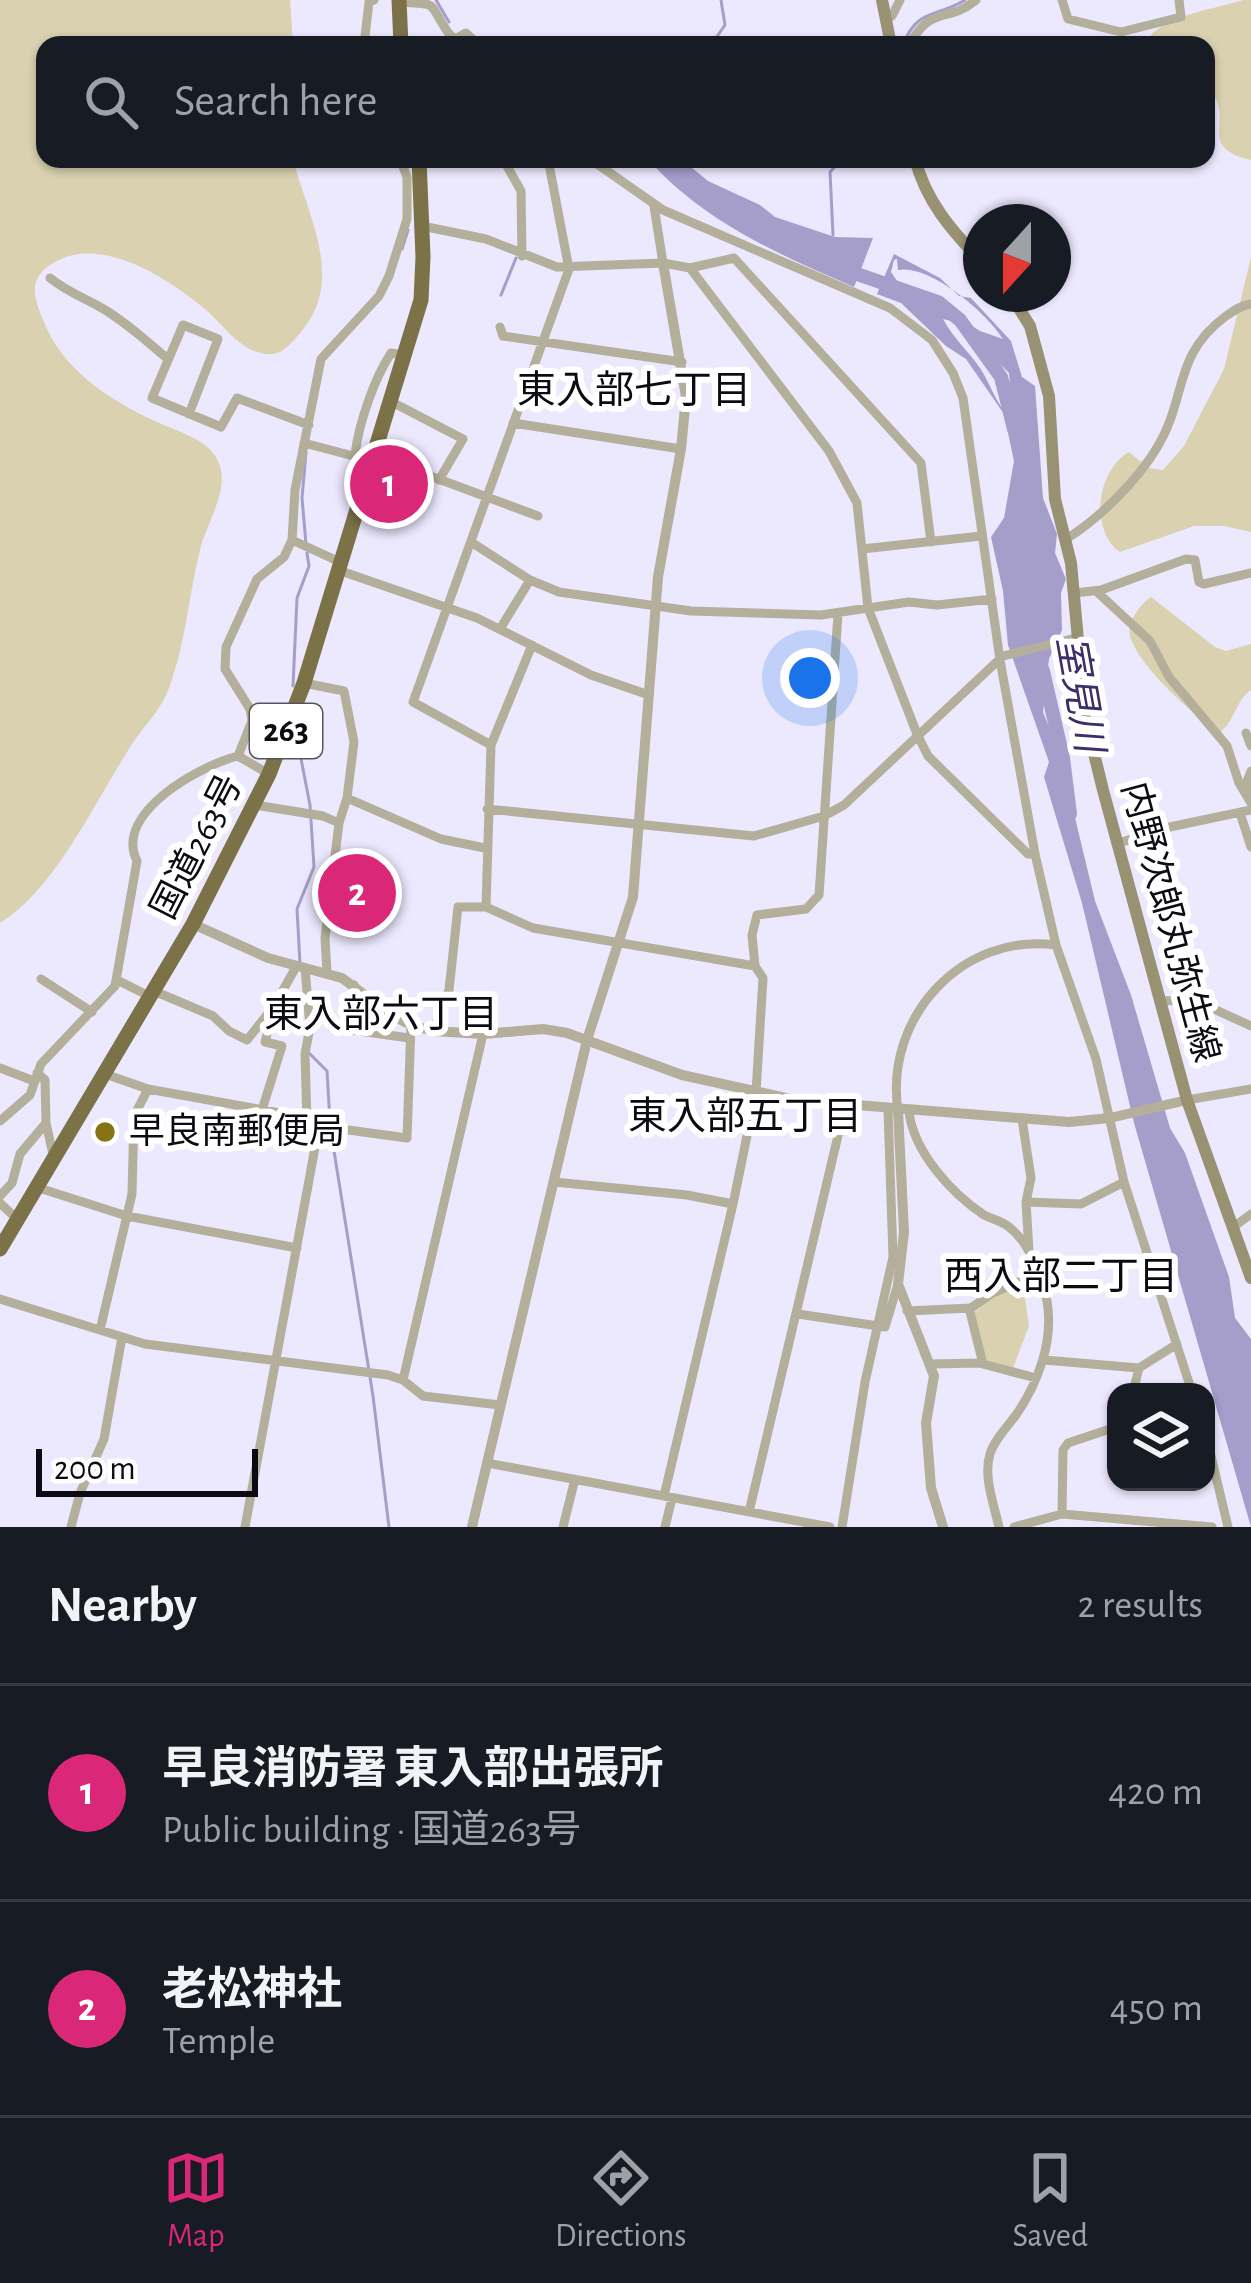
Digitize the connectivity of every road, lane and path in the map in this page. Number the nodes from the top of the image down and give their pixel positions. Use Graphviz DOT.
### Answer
graph roads {
  1 [pos="882,0"];
  2 [pos="900,0"];
  3 [pos="976,0"];
  4 [pos="1062,0"];
  5 [pos="1179,0"];
  6 [pos="371,1"];
  7 [pos="399,1"];
  8 [pos="886,17"];
  9 [pos="365,36"];
  10 [pos="401,36"];
  11 [pos="451,36"];
  12 [pos="889,36"];
  13 [pos="914,36"];
  14 [pos="404,168"];
  15 [pos="418,168"];
  16 [pos="508,168"];
  17 [pos="550,168"];
  18 [pos="602,168"];
  19 [pos="918,168"];
  20 [pos="654,206"];
  21 [pos="416,222"];
  22 [pos="963,243"];
  23 [pos="522,256"];
  24 [pos="663,263"];
  25 [pos="569,266"];
  26 [pos="690,268"];
  27 [pos="50,278"];
  28 [pos="1251,304"];
  29 [pos="1021,312"];
  30 [pos="500,327"];
  31 [pos="543,341"];
  32 [pos="404,355"];
  33 [pos="168,359"];
  34 [pos="682,362"];
  35 [pos="390,401"];
  36 [pos="189,414"];
  37 [pos="513,423"];
  38 [pos="309,425"];
  39 [pos="304,443"];
  40 [pos="681,449"];
  41 [pos="364,456"];
  42 [pos="440,480"];
  43 [pos="487,497"];
  44 [pos="538,516"];
  45 [pos="980,536"];
  46 [pos="1066,539"];
  47 [pos="471,542"];
  48 [pos="931,542"];
  49 [pos="301,545"];
  50 [pos="862,549"];
  51 [pos="339,566"];
  52 [pos="1251,573"];
  53 [pos="530,580"];
  54 [pos="1096,591"];
  55 [pos="1076,593"];
  56 [pos="992,599"];
  57 [pos="656,605"];
  58 [pos="448,606"];
  59 [pos="868,608"];
  60 [pos="838,614"];
  61 [pos="500,629"];
  62 [pos="1074,638"];
  63 [pos="532,645"];
  64 [pos="1001,658"];
  65 [pos="304,683"];
  66 [pos="649,695"];
  67 [pos="1246,733"];
  68 [pos="917,734"];
  69 [pos="491,745"];
  70 [pos="1251,746"];
  71 [pos="238,756"];
  72 [pos="1251,771"];
  73 [pos="269,773"];
  74 [pos="1251,793"];
  75 [pos="347,798"];
  76 [pos="255,805"];
  77 [pos="1248,808"];
  78 [pos="487,809"];
  79 [pos="824,816"];
  80 [pos="339,823"];
  81 [pos="640,825"];
  82 [pos="1116,844"];
  83 [pos="1251,847"];
  84 [pos="485,848"];
  85 [pos="1035,854"];
  86 [pos="486,907"];
  87 [pos="193,924"];
  88 [pos="621,942"];
  89 [pos="1056,945"];
  90 [pos="755,966"];
  91 [pos="301,968"];
  92 [pos="327,972"];
  93 [pos="41,979"];
  94 [pos="117,980"];
  95 [pos="354,985"];
  96 [pos="153,994"];
  97 [pos="1159,1001"];
  98 [pos="274,1006"];
  99 [pos="92,1012"];
  100 [pos="1251,1026"];
  101 [pos="331,1027"];
  102 [pos="345,1029"];
  103 [pos="433,1030"];
  104 [pos="410,1032"];
  105 [pos="483,1034"];
  106 [pos="587,1040"];
  107 [pos="0,1068"];
  108 [pos="105,1074"];
  109 [pos="36,1077"];
  110 [pos="148,1089"];
  111 [pos="1246,1091"];
  112 [pos="756,1092"];
  113 [pos="1182,1102"];
  114 [pos="1251,1103"];
  115 [pos="845,1106"];
  116 [pos="262,1110"];
  117 [pos="898,1111"];
  118 [pos="1113,1118"];
  119 [pos="1022,1119"];
  120 [pos="0,1121"];
  121 [pos="46,1123"];
  122 [pos="321,1126"];
  123 [pos="58,1154"];
  124 [pos="554,1181"];
  125 [pos="1124,1182"];
  126 [pos="39,1188"];
  127 [pos="0,1200"];
  128 [pos="1026,1202"];
  129 [pos="734,1204"];
  130 [pos="1251,1214"];
  131 [pos="127,1216"];
  132 [pos="19,1221"];
  133 [pos="1232,1228"];
  134 [pos="297,1248"];
  135 [pos="0,1250"];
  136 [pos="1030,1253"];
  137 [pos="1039,1273"];
  138 [pos="1251,1278"];
  139 [pos="898,1284"];
  140 [pos="0,1300"];
  141 [pos="969,1308"];
  142 [pos="907,1311"];
  143 [pos="798,1314"];
  144 [pos="879,1326"];
  145 [pos="100,1330"];
  146 [pos="122,1337"];
  147 [pos="1177,1344"];
  148 [pos="1044,1360"];
  149 [pos="276,1361"];
  150 [pos="931,1364"];
  151 [pos="983,1364"];
  152 [pos="1139,1368"];
  153 [pos="1036,1378"];
  154 [pos="403,1380"];
  155 [pos="1135,1383"];
  156 [pos="1189,1383"];
  157 [pos="500,1405"];
  158 [pos="1107,1430"];
  159 [pos="487,1463"];
  160 [pos="1215,1473"];
  161 [pos="575,1480"];
  162 [pos="668,1497"];
  163 [pos="753,1512"];
  164 [pos="1062,1514"];
  165 [pos="1191,1526"];
  166 [pos="71,1527"];
  167 [pos="245,1527"];
  168 [pos="472,1527"];
  169 [pos="563,1527"];
  170 [pos="665,1527"];
  171 [pos="754,1527"];
  172 [pos="830,1527"];
  173 [pos="842,1527"];
  174 [pos="943,1527"];
  175 [pos="999,1527"];
  176 [pos="1014,1527"];
  177 [pos="1211,1527"];
  178 [pos="1228,1527"];
  1 -- 8 [label="main road"];
  2 -- 8 [label="street"];
  3 -- 13 [label="street"];
  4 -- 5 [label="street"];
  6 -- 9 [label="street"];
  7 -- 10 [label="highway"];
  7 -- 11 [label="street"];
  8 -- 12 [label="main road"];
  14 -- 21 [label="street"];
  15 -- 21 [label="highway, 国道263号 / 263"];
  16 -- 23 [label="street"];
  17 -- 25 [label="street"];
  18 -- 20 [label="street"];
  19 -- 22 [label="main road"];
  20 -- 24 [label="street"];
  20 -- 45 [label="street"];
  21 -- 23 [label="street"];
  21 -- 32 [label="highway, 国道263号 / 263"];
  21 -- 38 [label="street"];
  23 -- 25 [label="street"];
  24 -- 25 [label="street"];
  24 -- 26 [label="street"];
  24 -- 34 [label="street"];
  25 -- 31 [label="street"];
  26 -- 48 [label="street"];
  26 -- 50 [label="street"];
  27 -- 33 [label="street"];
  28 -- 46 [label="street"];
  29 -- 46 [label="main road, 内野次郎丸弥生線"];
  30 -- 31 [label="street"];
  31 -- 34 [label="street"];
  31 -- 37 [label="street"];
  32 -- 35 [label="highway, 国道263号 / 263"];
  32 -- 41 [label="street"];
  33 -- 36 [label="street"];
  33 -- 36 [label="street"];
  34 -- 40 [label="street"];
  35 -- 41 [label="highway, 国道263号 / 263"];
  35 -- 42 [label="street"];
  36 -- 38 [label="street"];
  37 -- 40 [label="street"];
  37 -- 43 [label="street"];
  38 -- 39 [label="street"];
  39 -- 41 [label="street"];
  39 -- 49 [label="street"];
  40 -- 57 [label="street"];
  41 -- 42 [label="street"];
  41 -- 51 [label="highway, 国道263号 / 263"];
  42 -- 43 [label="street"];
  43 -- 44 [label="street"];
  43 -- 47 [label="street"];
  45 -- 48 [label="street"];
  45 -- 56 [label="street"];
  46 -- 55 [label="main road, 内野次郎丸弥生線"];
  47 -- 53 [label="street"];
  47 -- 58 [label="street"];
  48 -- 50 [label="street"];
  49 -- 51 [label="street"];
  49 -- 71 [label="street"];
  50 -- 59 [label="street"];
  51 -- 58 [label="street"];
  51 -- 65 [label="highway, 国道263号 / 263"];
  52 -- 54 [label="street"];
  53 -- 57 [label="street"];
  53 -- 61 [label="street"];
  54 -- 55 [label="street"];
  54 -- 77 [label="street"];
  55 -- 62 [label="main road, 内野次郎丸弥生線"];
  56 -- 59 [label="street"];
  56 -- 64 [label="street"];
  57 -- 60 [label="street"];
  57 -- 66 [label="street"];
  58 -- 61 [label="street"];
  58 -- 69 [label="street"];
  59 -- 60 [label="street"];
  59 -- 68 [label="street"];
  60 -- 79 [label="street"];
  61 -- 63 [label="street"];
  62 -- 64 [label="street"];
  62 -- 82 [label="main road, 内野次郎丸弥生線"];
  63 -- 66 [label="street"];
  63 -- 69 [label="street"];
  64 -- 68 [label="street"];
  64 -- 85 [label="street"];
  65 -- 73 [label="highway, 国道263号 / 263"];
  65 -- 75 [label="street"];
  66 -- 81 [label="street"];
  67 -- 70 [label="street"];
  68 -- 79 [label="street"];
  68 -- 85 [label="street"];
  69 -- 78 [label="street"];
  71 -- 73 [label="street"];
  71 -- 94 [label="street"];
  72 -- 74 [label="street"];
  73 -- 76 [label="highway, 国道263号 / 263"];
  75 -- 80 [label="street"];
  75 -- 84 [label="street"];
  76 -- 80 [label="street"];
  76 -- 87 [label="highway, 国道263号 / 263"];
  77 -- 82 [label="street"];
  77 -- 83 [label="street"];
  78 -- 81 [label="street"];
  78 -- 84 [label="street"];
  79 -- 81 [label="street"];
  79 -- 90 [label="street"];
  80 -- 92 [label="street"];
  81 -- 88 [label="street"];
  82 -- 97 [label="main road, 内野次郎丸弥生線"];
  84 -- 86 [label="street"];
  85 -- 89 [label="street"];
  86 -- 88 [label="street"];
  86 -- 103 [label="street"];
  87 -- 91 [label="street"];
  87 -- 96 [label="highway, 国道263号 / 263"];
  88 -- 90 [label="street"];
  88 -- 106 [label="street"];
  89 -- 117 [label="street"];
  89 -- 118 [label="street"];
  90 -- 112 [label="street"];
  91 -- 92 [label="street"];
  91 -- 98 [label="street"];
  91 -- 122 [label="street"];
  92 -- 95 [label="street"];
  93 -- 99 [label="street"];
  94 -- 96 [label="street"];
  94 -- 99 [label="street"];
  95 -- 102 [label="street"];
  95 -- 104 [label="street"];
  96 -- 98 [label="street"];
  96 -- 108 [label="highway, 国道263号 / 263"];
  97 -- 100 [label="street"];
  97 -- 113 [label="main road, 内野次郎丸弥生線"];
  98 -- 116 [label="street"];
  99 -- 109 [label="street"];
  101 -- 102 [label="street"];
  102 -- 104 [label="street"];
  103 -- 104 [label="street"];
  103 -- 105 [label="street"];
  104 -- 122 [label="street"];
  105 -- 106 [label="street"];
  105 -- 154 [label="street"];
  106 -- 112 [label="street"];
  106 -- 124 [label="street"];
  107 -- 109 [label="street"];
  108 -- 110 [label="street"];
  108 -- 123 [label="highway, 国道263号 / 263"];
  109 -- 120 [label="street"];
  109 -- 121 [label="street"];
  110 -- 116 [label="street"];
  110 -- 131 [label="street"];
  111 -- 113 [label="street"];
  111 -- 114 [label="street"];
  112 -- 115 [label="street"];
  112 -- 129 [label="street"];
  113 -- 118 [label="street"];
  113 -- 133 [label="main road, 内野次郎丸弥生線"];
  115 -- 117 [label="street"];
  115 -- 143 [label="street"];
  116 -- 122 [label="street"];
  117 -- 119 [label="street"];
  117 -- 136 [label="street"];
  117 -- 139 [label="street"];
  117 -- 144 [label="street"];
  118 -- 119 [label="street"];
  118 -- 125 [label="street"];
  119 -- 128 [label="street"];
  121 -- 123 [label="street"];
  121 -- 127 [label="street"];
  122 -- 134 [label="street"];
  123 -- 126 [label="highway, 国道263号 / 263"];
  124 -- 129 [label="street"];
  124 -- 157 [label="street"];
  125 -- 128 [label="street"];
  125 -- 147 [label="street"];
  126 -- 131 [label="street"];
  126 -- 132 [label="highway, 国道263号 / 263"];
  127 -- 132 [label="street"];
  128 -- 136 [label="street"];
  129 -- 162 [label="street"];
  130 -- 133 [label="street"];
  131 -- 134 [label="street"];
  131 -- 145 [label="street"];
  132 -- 135 [label="highway, 国道263号 / 263"];
  133 -- 138 [label="main road, 内野次郎丸弥生線"];
  134 -- 149 [label="street"];
  136 -- 137 [label="street"];
  137 -- 141 [label="street"];
  137 -- 148 [label="street"];
  139 -- 142 [label="street"];
  139 -- 144 [label="street"];
  140 -- 145 [label="street"];
  141 -- 142 [label="street"];
  141 -- 151 [label="street"];
  142 -- 150 [label="street"];
  143 -- 144 [label="street"];
  143 -- 163 [label="street"];
  144 -- 173 [label="street"];
  145 -- 146 [label="street"];
  146 -- 149 [label="street"];
  146 -- 166 [label="street"];
  147 -- 152 [label="street"];
  147 -- 156 [label="street"];
  148 -- 152 [label="street"];
  148 -- 153 [label="street"];
  149 -- 154 [label="street"];
  149 -- 167 [label="street"];
  150 -- 151 [label="street"];
  150 -- 174 [label="street"];
  151 -- 153 [label="street"];
  152 -- 155 [label="street"];
  153 -- 175 [label="street"];
  154 -- 157 [label="street"];
  157 -- 159 [label="street"];
  158 -- 164 [label="street"];
  159 -- 161 [label="street"];
  159 -- 168 [label="street"];
  160 -- 178 [label="street"];
  161 -- 162 [label="street"];
  161 -- 169 [label="street"];
  162 -- 163 [label="street"];
  162 -- 170 [label="street"];
  163 -- 171 [label="street"];
  163 -- 172 [label="street"];
  164 -- 165 [label="street"];
  164 -- 176 [label="street"];
  165 -- 177 [label="street"];
}
